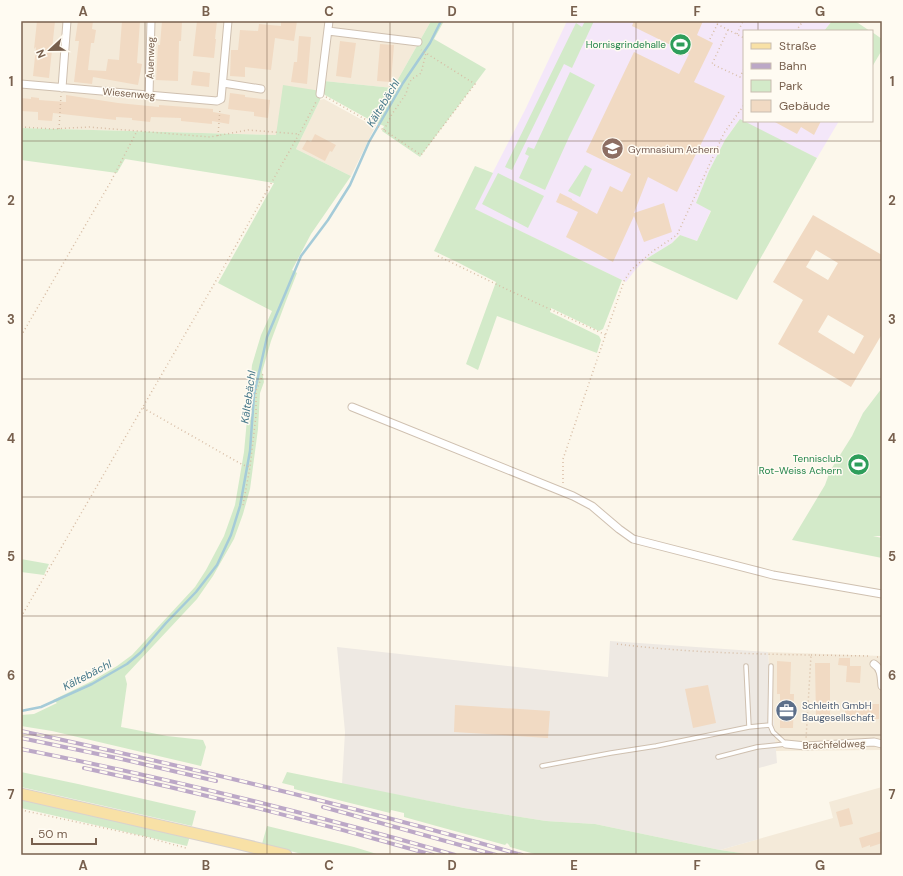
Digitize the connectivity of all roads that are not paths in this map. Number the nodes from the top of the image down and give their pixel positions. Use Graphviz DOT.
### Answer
graph roads {
  1 [pos="67,21"];
  2 [pos="151,21"];
  3 [pos="228,21"];
  4 [pos="329,21"];
  5 [pos="328,31"];
  6 [pos="418,44"];
  7 [pos="223,83"];
  8 [pos="21,84"];
  9 [pos="62,88"];
  10 [pos="261,89"];
  11 [pos="320,94"];
  12 [pos="149,95"];
  13 [pos="352,407"];
  14 [pos="882,594"];
  15 [pos="874,664"];
  16 [pos="746,666"];
  17 [pos="771,666"];
  18 [pos="882,686"];
  19 [pos="770,725"];
  20 [pos="749,727"];
  21 [pos="786,744"];
  22 [pos="882,744"];
  23 [pos="718,757"];
  24 [pos="542,766"];
  25 [pos="21,794"];
  26 [pos="286,855"];
  1 -- 9 [label="street"];
  2 -- 12 [label="street, Auenweg"];
  3 -- 7 [label="street"];
  4 -- 5 [label="street"];
  5 -- 6 [label="street"];
  5 -- 11 [label="street"];
  7 -- 10 [label="street"];
  7 -- 12 [label="street, Wiesenweg"];
  8 -- 9 [label="street, Wiesenweg"];
  9 -- 12 [label="street, Wiesenweg"];
  13 -- 14 [label="street"];
  15 -- 18 [label="street"];
  16 -- 20 [label="lane"];
  17 -- 19 [label="lane"];
  19 -- 20 [label="lane"];
  19 -- 21 [label="lane"];
  20 -- 24 [label="lane"];
  21 -- 22 [label="street, Brachfeldweg"];
  21 -- 23 [label="lane"];
  25 -- 26 [label="main road"];
}
